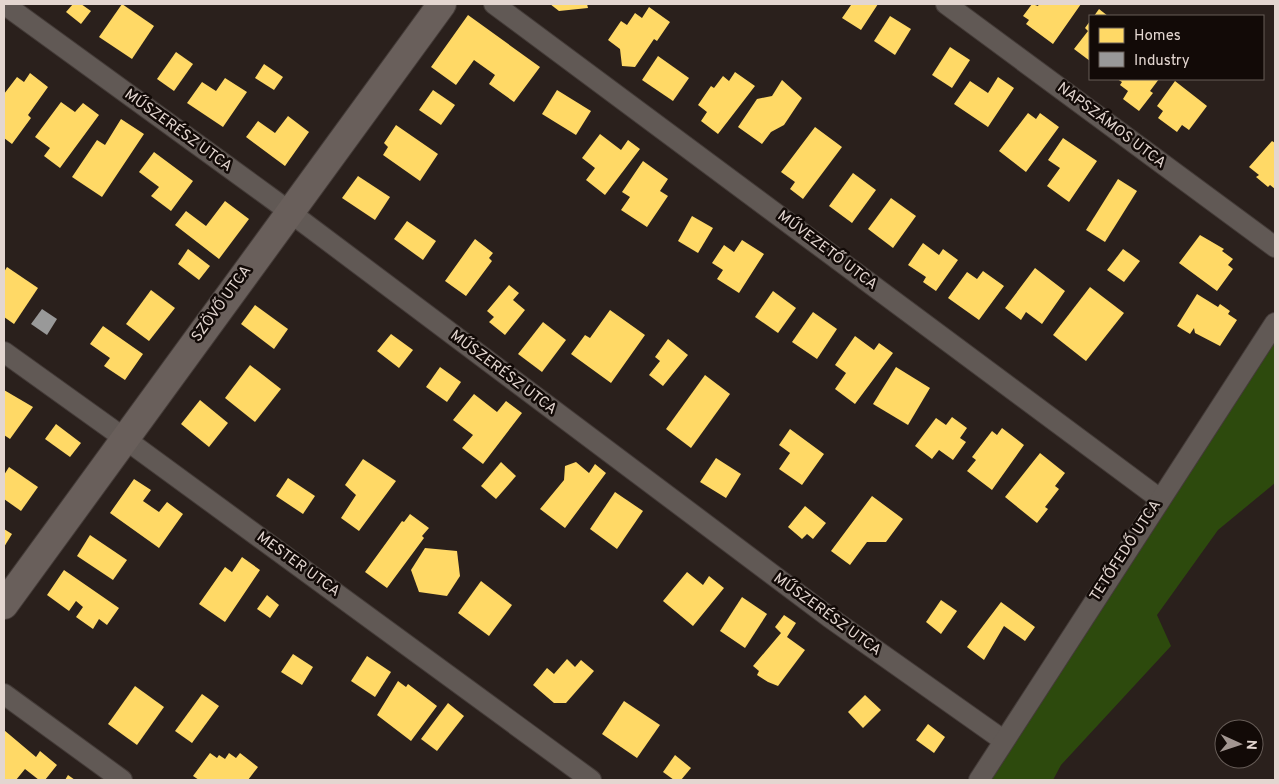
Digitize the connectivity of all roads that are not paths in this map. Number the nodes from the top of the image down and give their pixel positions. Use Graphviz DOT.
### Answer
graph roads {
  1 [pos="4,4"];
  2 [pos="442,4"];
  3 [pos="494,4"];
  4 [pos="946,4"];
  5 [pos="290,213"];
  6 [pos="1275,247"];
  7 [pos="1275,323"];
  8 [pos="4,352"];
  9 [pos="123,438"];
  10 [pos="1160,499"];
  11 [pos="4,605"];
  12 [pos="4,694"];
  13 [pos="1003,740"];
  14 [pos="122,780"];
  15 [pos="590,780"];
  16 [pos="979,780"];
  1 -- 5 [label="street, MŰSZERÉSZ UTCA"];
  2 -- 5 [label="street, SZÖVŐ UTCA"];
  3 -- 10 [label="street, MŰVEZETŐ UTCA"];
  4 -- 6 [label="street, NAPSZÁMOS UTCA"];
  5 -- 9 [label="street, SZÖVŐ UTCA"];
  5 -- 13 [label="street, MŰSZERÉSZ UTCA"];
  7 -- 10 [label="street, TETŐFEDŐ UTCA"];
  8 -- 9 [label="street, MESTER UTCA"];
  9 -- 11 [label="street, SZÖVŐ UTCA"];
  9 -- 15 [label="street, MESTER UTCA"];
  10 -- 13 [label="street, TETŐFEDŐ UTCA"];
  12 -- 14 [label="street"];
  13 -- 16 [label="street, TETŐFEDŐ UTCA"];
}
